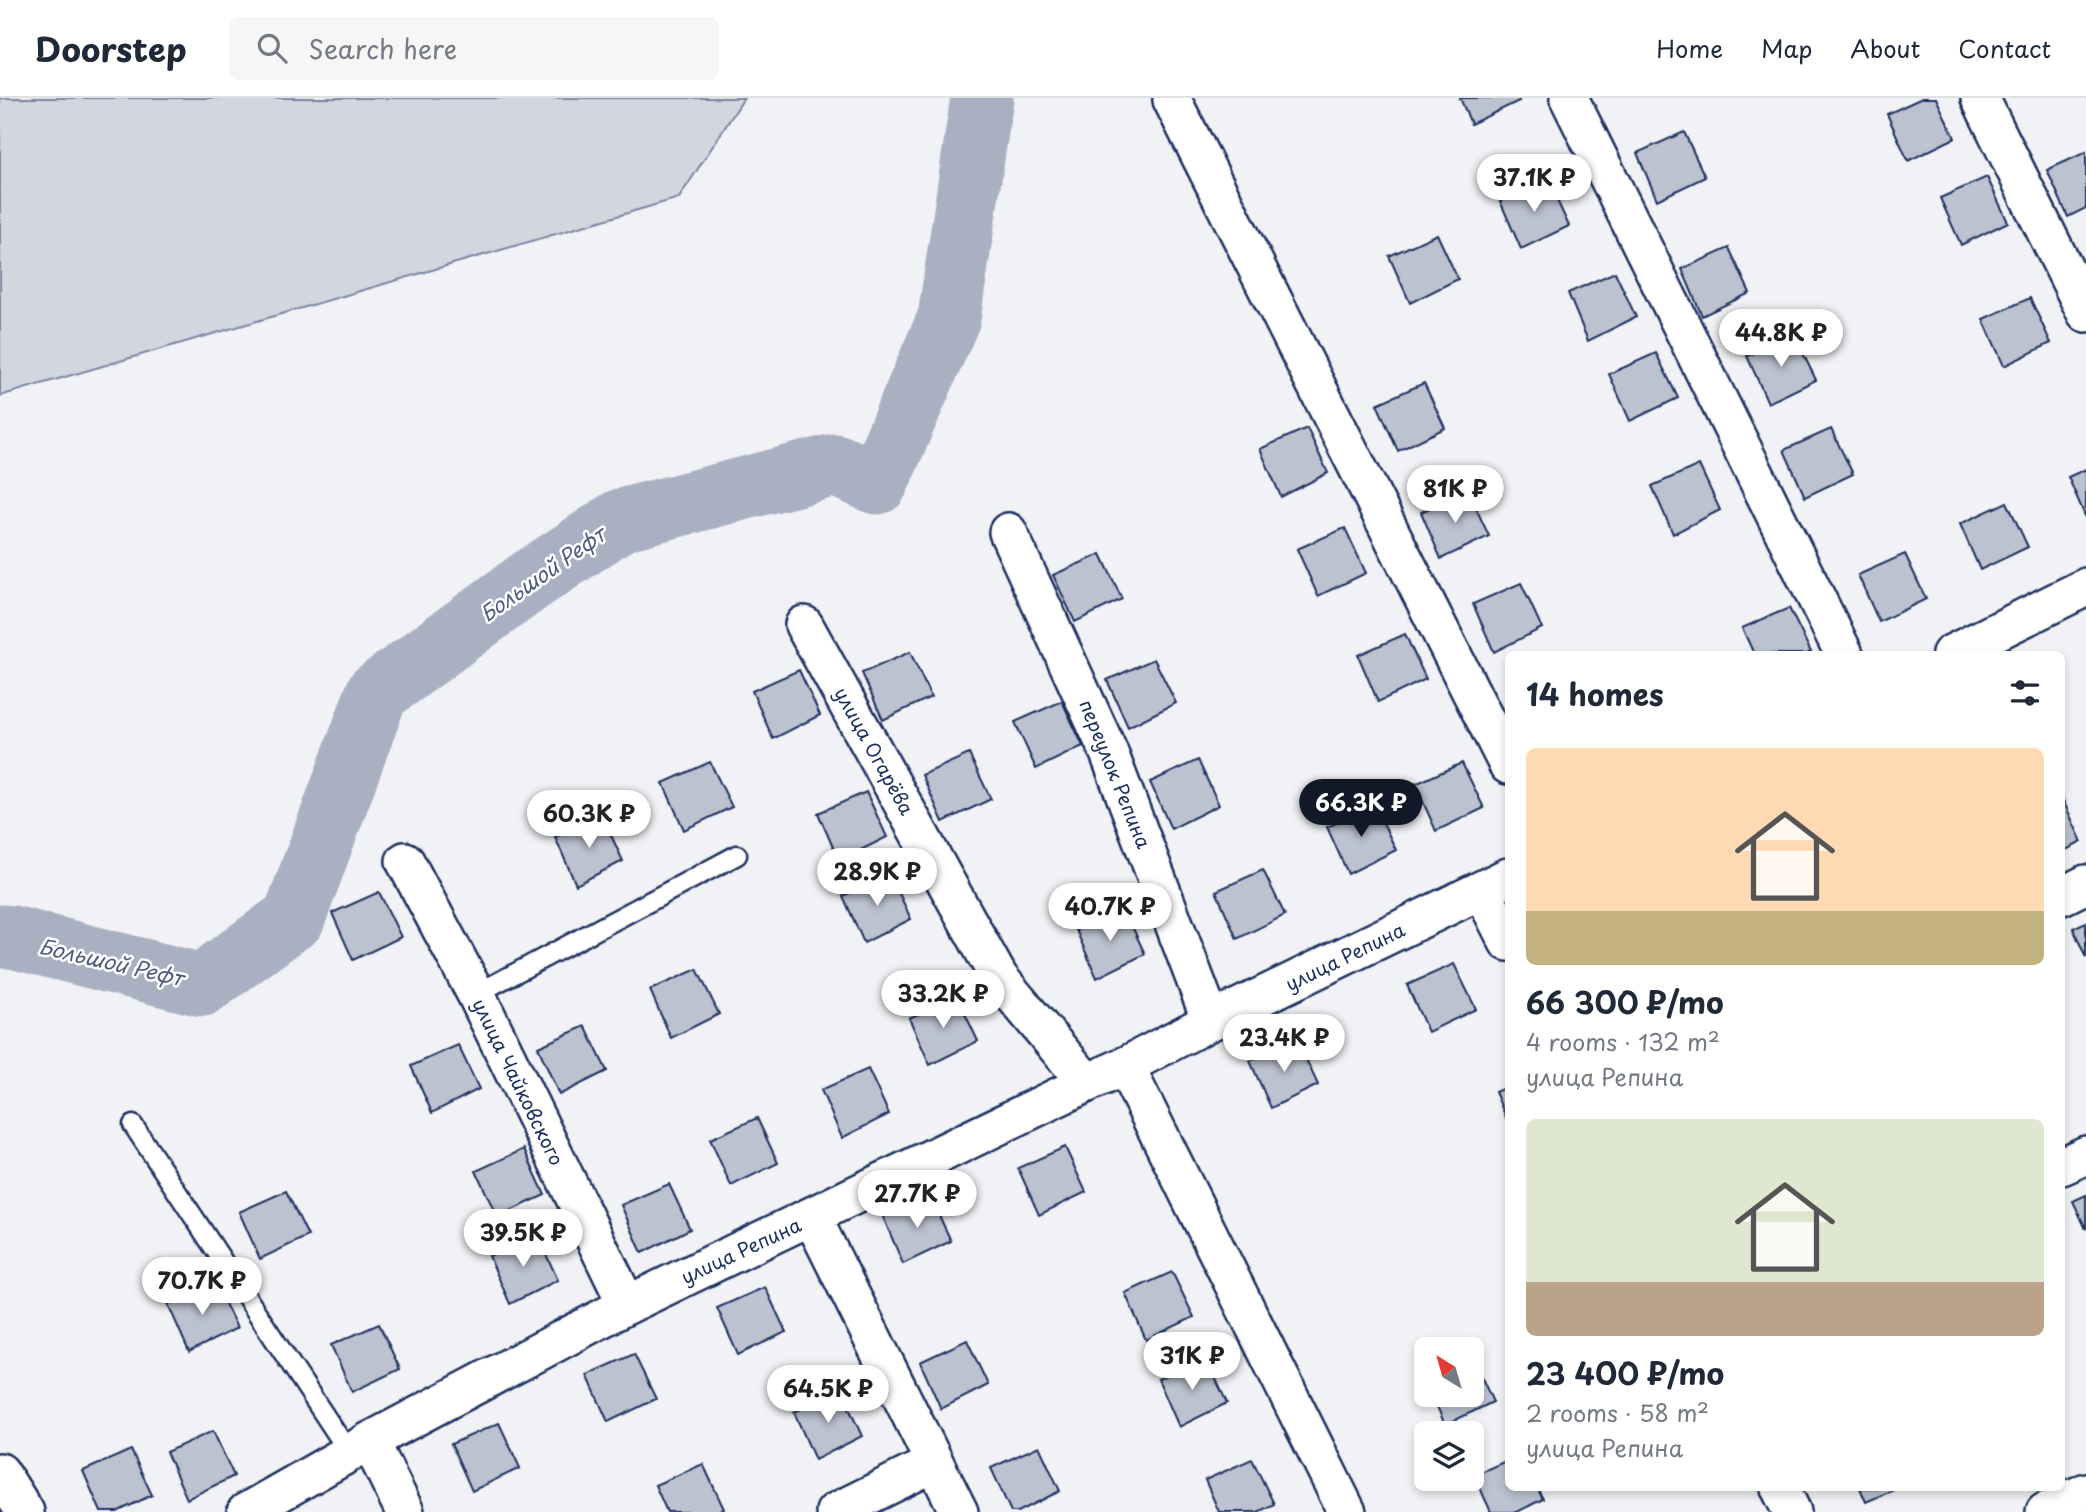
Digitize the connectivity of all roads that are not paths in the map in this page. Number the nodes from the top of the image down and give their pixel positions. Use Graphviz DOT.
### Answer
graph roads {
  1 [pos="1569,98"];
  2 [pos="1980,98"];
  3 [pos="1172,100"];
  4 [pos="2086,313"];
  5 [pos="1008,532"];
  6 [pos="2086,587"];
  7 [pos="804,625"];
  8 [pos="1843,651"];
  9 [pos="1957,651"];
  10 [pos="1505,759"];
  11 [pos="737,855"];
  12 [pos="405,861"];
  13 [pos="1495,884"];
  14 [pos="2086,884"];
  15 [pos="2065,894"];
  16 [pos="1505,929"];
  17 [pos="476,994"];
  18 [pos="1211,1021"];
  19 [pos="1125,1066"];
  20 [pos="1087,1083"];
  21 [pos="133,1125"];
  22 [pos="2086,1155"];
  23 [pos="2065,1166"];
  24 [pos="812,1217"];
  25 [pos="627,1305"];
  26 [pos="360,1448"];
  27 [pos="934,1463"];
  28 [pos="0,1472"];
  29 [pos="1782,1491"];
  30 [pos="2086,1492"];
  31 [pos="25,1512"];
  32 [pos="246,1512"];
  33 [pos="405,1512"];
  34 [pos="835,1512"];
  35 [pos="958,1512"];
  36 [pos="1347,1512"];
  37 [pos="1792,1512"];
  38 [pos="2045,1512"];
  1 -- 8 [label="street"];
  2 -- 4 [label="street"];
  3 -- 10 [label="street"];
  5 -- 18 [label="street, переулок Репина"];
  6 -- 9 [label="street"];
  7 -- 20 [label="street, улица Огарёва"];
  11 -- 17 [label="lane"];
  12 -- 17 [label="street, улица Чайковского"];
  13 -- 16 [label="street"];
  13 -- 18 [label="street, улица Репина"];
  14 -- 15 [label="street"];
  17 -- 25 [label="street, улица Чайковского"];
  18 -- 19 [label="street, улица Репина"];
  19 -- 20 [label="street, улица Репина"];
  19 -- 36 [label="street"];
  20 -- 24 [label="street, улица Репина"];
  21 -- 26 [label="lane"];
  22 -- 23 [label="street"];
  24 -- 25 [label="street, улица Репина"];
  24 -- 27 [label="street"];
  25 -- 26 [label="street, улица Репина"];
  26 -- 32 [label="street, улица Репина"];
  26 -- 33 [label="street"];
  27 -- 34 [label="street"];
  27 -- 35 [label="street"];
  28 -- 31 [label="street"];
  29 -- 37 [label="street"];
  30 -- 38 [label="street"];
}
